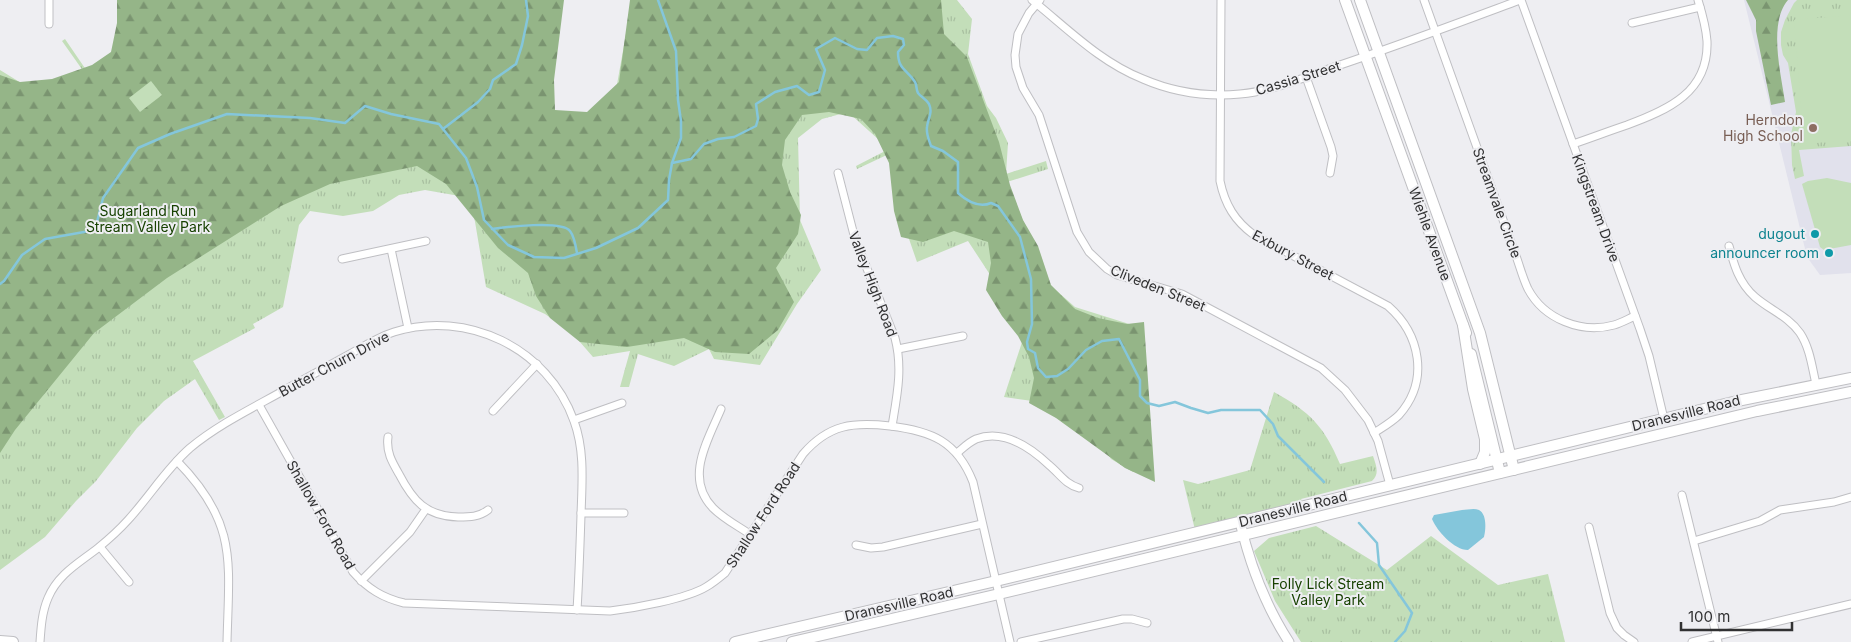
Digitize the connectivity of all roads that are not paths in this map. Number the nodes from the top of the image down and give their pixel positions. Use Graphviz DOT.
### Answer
graph roads {
  1 [pos="49,0"];
  2 [pos="1221,0"];
  3 [pos="1345,0"];
  4 [pos="1360,0"];
  5 [pos="1424,0"];
  6 [pos="1520,0"];
  7 [pos="1036,1"];
  8 [pos="1699,3"];
  9 [pos="1632,23"];
  10 [pos="49,24"];
  11 [pos="1435,31"];
  12 [pos="1379,52"];
  13 [pos="1365,57"];
  14 [pos="1306,77"];
  15 [pos="1220,95"];
  16 [pos="1573,144"];
  17 [pos="838,173"];
  18 [pos="1330,173"];
  19 [pos="426,241"];
  20 [pos="1729,246"];
  21 [pos="391,249"];
  22 [pos="342,259"];
  23 [pos="1635,316"];
  24 [pos="1463,324"];
  25 [pos="408,328"];
  26 [pos="963,336"];
  27 [pos="898,349"];
  28 [pos="537,364"];
  29 [pos="1851,378"];
  30 [pos="1816,384"];
  31 [pos="1851,392"];
  32 [pos="622,403"];
  33 [pos="259,405"];
  34 [pos="721,409"];
  35 [pos="493,411"];
  36 [pos="1664,419"];
  37 [pos="574,420"];
  38 [pos="892,426"];
  39 [pos="1374,433"];
  40 [pos="388,438"];
  41 [pos="957,453"];
  42 [pos="1511,457"];
  43 [pos="1497,460"];
  44 [pos="177,461"];
  45 [pos="1480,464"];
  46 [pos="1514,470"];
  47 [pos="1500,473"];
  48 [pos="1390,485"];
  49 [pos="1079,488"];
  50 [pos="1682,495"];
  51 [pos="1851,498"];
  52 [pos="426,509"];
  53 [pos="488,510"];
  54 [pos="581,514"];
  55 [pos="624,514"];
  56 [pos="1240,522"];
  57 [pos="982,524"];
  58 [pos="1589,527"];
  59 [pos="751,535"];
  60 [pos="1243,535"];
  61 [pos="1694,541"];
  62 [pos="856,545"];
  63 [pos="100,547"];
  64 [pos="361,581"];
  65 [pos="996,581"];
  66 [pos="129,582"];
  67 [pos="999,594"];
  68 [pos="1851,604"];
  69 [pos="577,610"];
  70 [pos="1147,623"];
  71 [pos="1718,639"];
  72 [pos="0,641"];
  73 [pos="13,642"];
  74 [pos="40,642"];
  75 [pos="227,642"];
  76 [pos="734,642"];
  77 [pos="792,642"];
  78 [pos="1010,642"];
  79 [pos="1020,642"];
  80 [pos="1289,642"];
  81 [pos="1634,642"];
  82 [pos="1692,642"];
  1 -- 10 [label="street"];
  2 -- 15 [label="street, Exbury Street"];
  3 -- 13 [label="main road, Wiehle Avenue"];
  4 -- 12 [label="main road, Wiehle Avenue"];
  5 -- 11 [label="street, Streamvale Circle"];
  6 -- 11 [label="street, Cassia Street"];
  6 -- 16 [label="street, Kingstream Drive"];
  7 -- 15 [label="street, Cassia Street"];
  7 -- 39 [label="street, Cliveden Street"];
  8 -- 9 [label="street"];
  8 -- 16 [label="street"];
  11 -- 12 [label="street, Cassia Street"];
  11 -- 23 [label="street, Streamvale Circle"];
  12 -- 13 [label="street, Cassia Street"];
  12 -- 42 [label="main road, Wiehle Avenue"];
  13 -- 14 [label="street, Cassia Street"];
  13 -- 24 [label="main road, Wiehle Avenue"];
  14 -- 15 [label="street, Cassia Street"];
  14 -- 18 [label="street"];
  15 -- 39 [label="street, Exbury Street"];
  16 -- 23 [label="street, Kingstream Drive"];
  17 -- 27 [label="street, Valley High Road"];
  19 -- 21 [label="street"];
  20 -- 30 [label="street"];
  21 -- 22 [label="street"];
  21 -- 25 [label="street"];
  23 -- 36 [label="street, Kingstream Drive"];
  24 -- 43 [label="main road, Wiehle Avenue"];
  24 -- 45 [label="main road"];
  25 -- 28 [label="street, Butter Churn Drive"];
  25 -- 33 [label="street, Butter Churn Drive"];
  26 -- 27 [label="street"];
  27 -- 38 [label="street, Valley High Road"];
  28 -- 35 [label="street"];
  28 -- 37 [label="street, Butter Churn Drive"];
  29 -- 30 [label="main road, Dranesville Road"];
  30 -- 36 [label="main road, Dranesville Road"];
  31 -- 46 [label="main road, Dranesville Road"];
  32 -- 37 [label="street"];
  33 -- 44 [label="street, Butter Churn Drive"];
  33 -- 64 [label="street, Shallow Ford Road"];
  34 -- 59 [label="street"];
  36 -- 42 [label="main road, Dranesville Road"];
  37 -- 54 [label="street, Butter Churn Drive"];
  38 -- 41 [label="street, Shallow Ford Road"];
  38 -- 59 [label="street, Shallow Ford Road"];
  39 -- 48 [label="street, Cliveden Street"];
  40 -- 52 [label="street"];
  41 -- 49 [label="street"];
  41 -- 57 [label="street, Shallow Ford Road"];
  42 -- 43 [label="main road, Dranesville Road"];
  42 -- 46 [label="main road, Wiehle Avenue"];
  43 -- 45 [label="main road, Dranesville Road"];
  43 -- 47 [label="main road, Wiehle Avenue"];
  44 -- 63 [label="street, Butter Churn Drive"];
  44 -- 75 [label="street"];
  45 -- 48 [label="main road, Dranesville Road"];
  46 -- 47 [label="main road, Dranesville Road"];
  47 -- 60 [label="main road, Dranesville Road"];
  48 -- 56 [label="main road, Dranesville Road"];
  50 -- 61 [label="street"];
  51 -- 61 [label="street"];
  52 -- 53 [label="street"];
  52 -- 64 [label="street"];
  54 -- 55 [label="street"];
  54 -- 69 [label="street, Butter Churn Drive"];
  56 -- 60 [label="street"];
  56 -- 65 [label="main road, Dranesville Road"];
  57 -- 62 [label="street"];
  57 -- 65 [label="street, Shallow Ford Road"];
  58 -- 81 [label="street"];
  59 -- 69 [label="street, Shallow Ford Road"];
  60 -- 67 [label="main road, Dranesville Road"];
  60 -- 80 [label="street"];
  61 -- 71 [label="street"];
  63 -- 66 [label="street"];
  63 -- 74 [label="street, Butter Churn Drive"];
  64 -- 69 [label="street, Shallow Ford Road"];
  65 -- 67 [label="street, Shallow Ford Road"];
  65 -- 76 [label="main road, Dranesville Road"];
  67 -- 77 [label="main road, Dranesville Road"];
  67 -- 78 [label="street, Shallow Ford Road"];
  68 -- 71 [label="street"];
  70 -- 79 [label="street"];
  71 -- 82 [label="street"];
  72 -- 73 [label="main road"];
}
